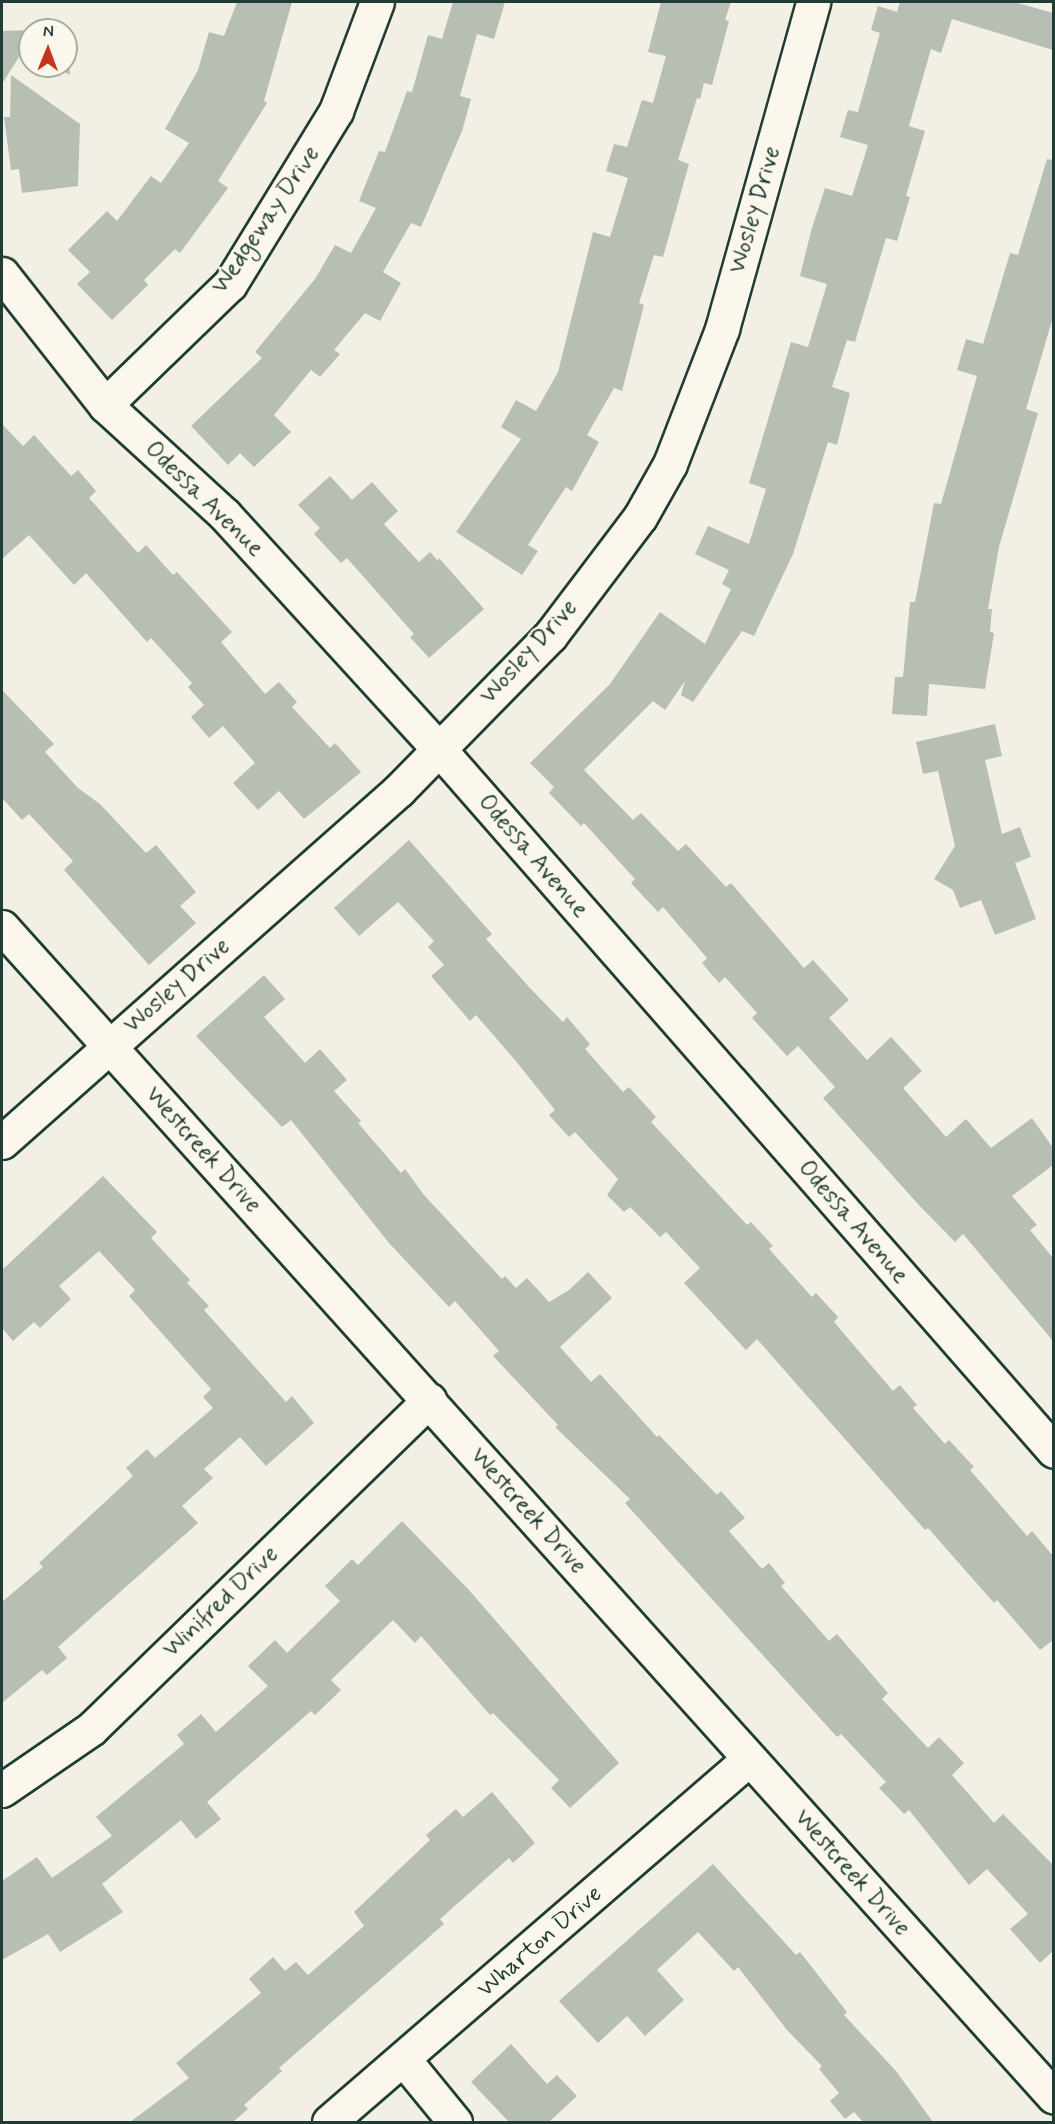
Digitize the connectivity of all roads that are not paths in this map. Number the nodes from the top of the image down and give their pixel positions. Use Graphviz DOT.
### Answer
graph roads {
  1 [pos="377,2"];
  2 [pos="813,2"];
  3 [pos="2,274"];
  4 [pos="105,405"];
  5 [pos="439,749"];
  6 [pos="2,927"];
  7 [pos="109,1046"];
  8 [pos="2,1142"];
  9 [pos="429,1400"];
  10 [pos="1053,1450"];
  11 [pos="749,1759"];
  12 [pos="2,1790"];
  13 [pos="405,2061"];
  14 [pos="1053,2097"];
  15 [pos="329,2122"];
  16 [pos="455,2122"];
  1 -- 4 [label="street, Wedgeway Drive"];
  2 -- 5 [label="street, Wosley Drive"];
  3 -- 4 [label="street, Odessa Avenue"];
  4 -- 5 [label="street, Odessa Avenue"];
  5 -- 7 [label="street, Wosley Drive"];
  5 -- 10 [label="street, Odessa Avenue"];
  6 -- 7 [label="street, Westcreek Drive"];
  7 -- 8 [label="street, Wosley Drive"];
  7 -- 9 [label="street, Westcreek Drive"];
  9 -- 11 [label="street, Westcreek Drive"];
  9 -- 12 [label="street, Winifred Drive"];
  11 -- 13 [label="street, Wharton Drive"];
  11 -- 14 [label="street, Westcreek Drive"];
  13 -- 15 [label="street, Wharton Drive"];
  13 -- 16 [label="street"];
}
